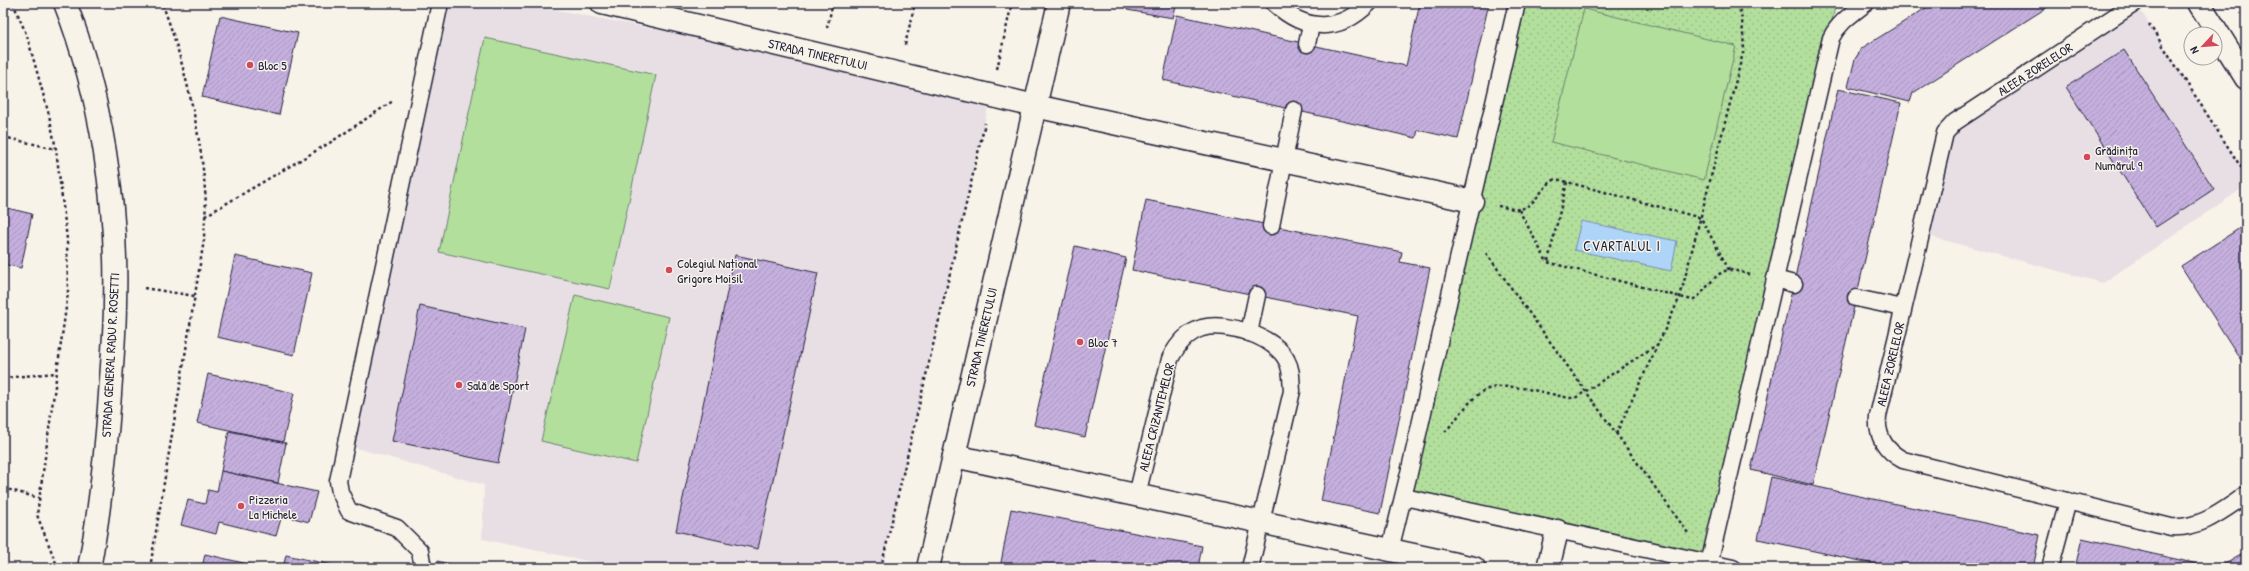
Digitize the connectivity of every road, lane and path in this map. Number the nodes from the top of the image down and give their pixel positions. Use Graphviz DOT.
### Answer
graph roads {
  1 [pos="13,3"];
  2 [pos="65,3"];
  3 [pos="162,3"];
  4 [pos="440,3"];
  5 [pos="602,3"];
  6 [pos="915,3"];
  7 [pos="1012,3"];
  8 [pos="1059,3"];
  9 [pos="1274,3"];
  10 [pos="1369,3"];
  11 [pos="1516,3"];
  12 [pos="1738,3"];
  13 [pos="1866,3"];
  14 [pos="2135,3"];
  15 [pos="2199,3"];
  16 [pos="2149,23"];
  17 [pos="1311,24"];
  18 [pos="1307,44"];
  19 [pos="899,73"];
  20 [pos="2246,78"];
  21 [pos="424,81"];
  22 [pos="991,95"];
  23 [pos="1035,106"];
  24 [pos="1294,110"];
  25 [pos="3,137"];
  26 [pos="56,149"];
  27 [pos="1284,160"];
  28 [pos="2246,175"];
  29 [pos="1567,182"];
  30 [pos="1472,201"];
  31 [pos="1519,210"];
  32 [pos="204,217"];
  33 [pos="1701,218"];
  34 [pos="1271,226"];
  35 [pos="1467,227"];
  36 [pos="1547,262"];
  37 [pos="1729,270"];
  38 [pos="1775,279"];
  39 [pos="1794,284"];
  40 [pos="137,287"];
  41 [pos="1257,295"];
  42 [pos="195,296"];
  43 [pos="1680,297"];
  44 [pos="1856,298"];
  45 [pos="1903,308"];
  46 [pos="1249,333"];
  47 [pos="1659,344"];
  48 [pos="56,373"];
  49 [pos="3,378"];
  50 [pos="1585,391"];
  51 [pos="1616,434"];
  52 [pos="1440,438"];
  53 [pos="954,456"];
  54 [pos="3,488"];
  55 [pos="1137,495"];
  56 [pos="2246,495"];
  57 [pos="1404,496"];
  58 [pos="39,498"];
  59 [pos="2068,501"];
  60 [pos="1261,522"];
  61 [pos="1557,531"];
  62 [pos="1390,550"];
  63 [pos="1708,565"];
  64 [pos="58,568"];
  65 [pos="89,568"];
  66 [pos="150,568"];
  67 [pos="422,568"];
  68 [pos="881,568"];
  69 [pos="928,568"];
  70 [pos="1250,568"];
  71 [pos="1474,568"];
  72 [pos="1548,568"];
  73 [pos="1733,568"];
  74 [pos="2050,568"];
  1 -- 26 [label="path"];
  2 -- 65 [label="street, STRADA GENERAL RADU R. ROSETTI"];
  3 -- 32 [label="path"];
  4 -- 21 [label="lane"];
  5 -- 19 [label="street, STRADA TINERETULUI"];
  6 -- 19 [label="path"];
  7 -- 22 [label="path"];
  8 -- 23 [label="street, STRADA TINERETULUI"];
  9 -- 17 [label="lane"];
  10 -- 17 [label="lane"];
  11 -- 30 [label="lane"];
  12 -- 33 [label="path"];
  13 -- 38 [label="lane"];
  14 -- 45 [label="lane, ALEEA ZORELELOR"];
  15 -- 20 [label="street"];
  16 -- 28 [label="path"];
  17 -- 18 [label="lane"];
  19 -- 22 [label="street, STRADA TINERETULUI"];
  21 -- 32 [label="path"];
  21 -- 67 [label="lane"];
  22 -- 23 [label="street, STRADA TINERETULUI"];
  22 -- 68 [label="path"];
  23 -- 27 [label="street"];
  23 -- 53 [label="street, STRADA TINERETULUI"];
  24 -- 27 [label="lane"];
  25 -- 26 [label="path"];
  26 -- 48 [label="path"];
  27 -- 30 [label="street"];
  27 -- 34 [label="lane"];
  29 -- 31 [label="path"];
  29 -- 33 [label="path"];
  29 -- 36 [label="path"];
  30 -- 31 [label="path"];
  30 -- 35 [label="lane"];
  31 -- 36 [label="path"];
  32 -- 42 [label="path"];
  33 -- 37 [label="path"];
  33 -- 43 [label="path"];
  35 -- 50 [label="path"];
  35 -- 57 [label="lane"];
  36 -- 43 [label="path"];
  37 -- 38 [label="path"];
  37 -- 43 [label="path"];
  38 -- 39 [label="lane"];
  38 -- 63 [label="lane"];
  40 -- 42 [label="path"];
  41 -- 46 [label="lane"];
  42 -- 66 [label="path"];
  43 -- 47 [label="path"];
  44 -- 45 [label="lane"];
  45 -- 59 [label="lane, ALEEA ZORELELOR"];
  46 -- 55 [label="lane, ALEEA CRIZANTEMELOR"];
  46 -- 60 [label="lane, ALEEA CRIZANTEMELOR"];
  47 -- 50 [label="path"];
  47 -- 51 [label="path"];
  48 -- 49 [label="path"];
  48 -- 58 [label="path"];
  50 -- 51 [label="path"];
  50 -- 52 [label="path"];
  51 -- 63 [label="path"];
  53 -- 55 [label="street"];
  53 -- 69 [label="street, STRADA TINERETULUI"];
  54 -- 58 [label="path"];
  55 -- 60 [label="street"];
  56 -- 59 [label="lane, ALEEA ZORELELOR"];
  57 -- 61 [label="lane"];
  57 -- 62 [label="lane"];
  58 -- 64 [label="path"];
  59 -- 74 [label="lane"];
  60 -- 62 [label="street"];
  60 -- 70 [label="lane, ALEEA CRIZANTEMELOR"];
  61 -- 63 [label="lane"];
  61 -- 72 [label="street"];
  62 -- 71 [label="street"];
  63 -- 73 [label="lane"];
}
